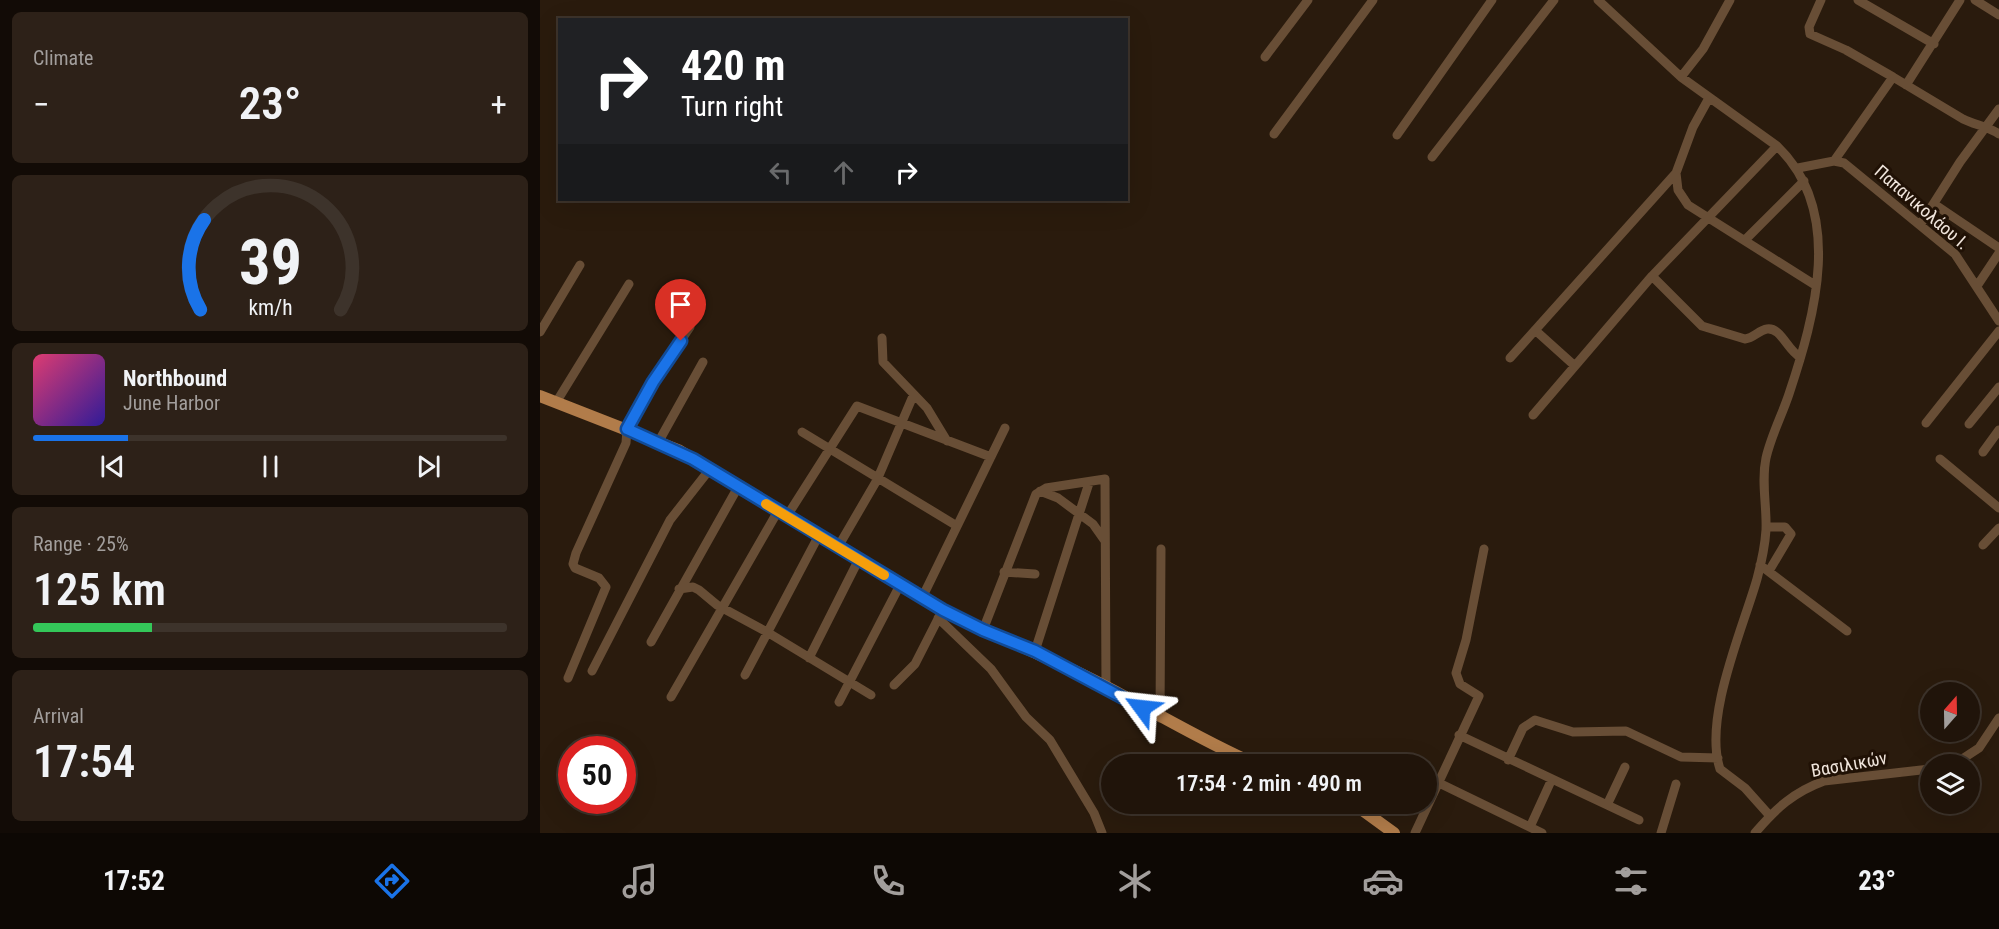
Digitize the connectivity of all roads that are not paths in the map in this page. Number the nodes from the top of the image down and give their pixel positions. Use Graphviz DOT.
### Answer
graph roads {
  1 [pos="1308,0"];
  2 [pos="1373,0"];
  3 [pos="1492,0"];
  4 [pos="1554,0"];
  5 [pos="1598,0"];
  6 [pos="1730,0"];
  7 [pos="1821,0"];
  8 [pos="1858,0"];
  9 [pos="1960,0"];
  10 [pos="1975,0"];
  11 [pos="1609,4"];
  12 [pos="1999,15"];
  13 [pos="1934,44"];
  14 [pos="1265,57"];
  15 [pos="1681,77"];
  16 [pos="1893,77"];
  17 [pos="1906,85"];
  18 [pos="1709,98"];
  19 [pos="1999,109"];
  20 [pos="1985,126"];
  21 [pos="1274,134"];
  22 [pos="1999,134"];
  23 [pos="1398,135"];
  24 [pos="1777,146"];
  25 [pos="1432,157"];
  26 [pos="1834,161"];
  27 [pos="1797,168"];
  28 [pos="1676,173"];
  29 [pos="1804,181"];
  30 [pos="1934,204"];
  31 [pos="1709,216"];
  32 [pos="1920,225"];
  33 [pos="1746,239"];
  34 [pos="1999,248"];
  35 [pos="1999,253"];
  36 [pos="579,265"];
  37 [pos="1652,276"];
  38 [pos="629,284"];
  39 [pos="1815,285"];
  40 [pos="1977,286"];
  41 [pos="1999,321"];
  42 [pos="690,327"];
  43 [pos="1535,330"];
  44 [pos="1999,331"];
  45 [pos="540,332"];
  46 [pos="882,338"];
  47 [pos="1800,357"];
  48 [pos="1510,358"];
  49 [pos="703,362"];
  50 [pos="1575,366"];
  51 [pos="1999,387"];
  52 [pos="540,396"];
  53 [pos="913,396"];
  54 [pos="557,401"];
  55 [pos="1533,416"];
  56 [pos="900,423"];
  57 [pos="1926,423"];
  58 [pos="1969,424"];
  59 [pos="1005,428"];
  60 [pos="627,429"];
  61 [pos="1999,430"];
  62 [pos="802,432"];
  63 [pos="659,441"];
  64 [pos="947,441"];
  65 [pos="830,449"];
  66 [pos="1983,452"];
  67 [pos="991,457"];
  68 [pos="1940,459"];
  69 [pos="710,469"];
  70 [pos="876,480"];
  71 [pos="1089,483"];
  72 [pos="738,487"];
  73 [pos="1040,491"];
  74 [pos="1998,503"];
  75 [pos="782,513"];
  76 [pos="1079,516"];
  77 [pos="957,526"];
  78 [pos="1766,527"];
  79 [pos="1999,528"];
  80 [pos="819,535"];
  81 [pos="1105,541"];
  82 [pos="1983,545"];
  83 [pos="838,547"];
  84 [pos="1161,549"];
  85 [pos="1484,549"];
  86 [pos="859,559"];
  87 [pos="1764,568"];
  88 [pos="1004,572"];
  89 [pos="1035,574"];
  90 [pos="900,585"];
  91 [pos="679,589"];
  92 [pos="922,597"];
  93 [pos="724,608"];
  94 [pos="940,614"];
  95 [pos="983,630"];
  96 [pos="1847,631"];
  97 [pos="767,632"];
  98 [pos="651,642"];
  99 [pos="1035,651"];
  100 [pos="809,658"];
  101 [pos="592,671"];
  102 [pos="745,675"];
  103 [pos="568,678"];
  104 [pos="849,682"];
  105 [pos="894,686"];
  106 [pos="1106,687"];
  107 [pos="871,695"];
  108 [pos="671,697"];
  109 [pos="839,702"];
  110 [pos="1160,718"];
  111 [pos="1999,718"];
  112 [pos="1459,735"];
  113 [pos="1234,754"];
  114 [pos="1970,754"];
  115 [pos="1718,758"];
  116 [pos="1508,760"];
  117 [pos="1625,767"];
  118 [pos="1920,770"];
  119 [pos="1551,780"];
  120 [pos="1438,783"];
  121 [pos="1676,784"];
  122 [pos="1607,805"];
  123 [pos="1368,814"];
  124 [pos="1770,816"];
  125 [pos="1639,820"];
  126 [pos="1530,827"];
  127 [pos="1417,832"];
  128 [pos="1102,833"];
  129 [pos="1394,833"];
  130 [pos="1542,833"];
  131 [pos="1660,833"];
  132 [pos="1755,833"];
  1 -- 14 [label="street"];
  2 -- 21 [label="street"];
  3 -- 23 [label="street"];
  4 -- 25 [label="street"];
  5 -- 11 [label="street"];
  6 -- 15 [label="street"];
  7 -- 16 [label="street"];
  8 -- 13 [label="street"];
  9 -- 13 [label="street"];
  10 -- 12 [label="street"];
  11 -- 15 [label="street"];
  13 -- 17 [label="street"];
  15 -- 18 [label="street"];
  16 -- 17 [label="street"];
  16 -- 26 [label="street"];
  17 -- 20 [label="street"];
  18 -- 24 [label="street"];
  18 -- 28 [label="street"];
  19 -- 20 [label="street"];
  20 -- 22 [label="street"];
  20 -- 30 [label="street"];
  24 -- 27 [label="street"];
  24 -- 31 [label="street"];
  26 -- 27 [label="street"];
  26 -- 32 [label="street, Παπανικολάου Ι."];
  27 -- 29 [label="street"];
  28 -- 31 [label="street"];
  28 -- 43 [label="street"];
  29 -- 33 [label="street"];
  29 -- 39 [label="street"];
  30 -- 32 [label="street"];
  30 -- 34 [label="street"];
  31 -- 33 [label="street"];
  31 -- 37 [label="street"];
  32 -- 40 [label="street, Παπανικολάου Ι."];
  33 -- 39 [label="street"];
  35 -- 40 [label="street"];
  36 -- 45 [label="street"];
  37 -- 47 [label="street"];
  37 -- 50 [label="street"];
  38 -- 54 [label="street"];
  39 -- 47 [label="street"];
  40 -- 41 [label="street, Παπανικολάου Ι."];
  42 -- 60 [label="street"];
  43 -- 48 [label="street"];
  43 -- 50 [label="street"];
  44 -- 57 [label="street"];
  46 -- 53 [label="street"];
  47 -- 78 [label="street"];
  49 -- 63 [label="street"];
  50 -- 55 [label="street"];
  51 -- 58 [label="street"];
  52 -- 54 [label="main road"];
  53 -- 56 [label="street"];
  53 -- 64 [label="street"];
  54 -- 60 [label="main road"];
  56 -- 64 [label="street"];
  56 -- 65 [label="street"];
  56 -- 70 [label="street"];
  59 -- 67 [label="street"];
  60 -- 63 [label="main road"];
  60 -- 103 [label="street"];
  61 -- 66 [label="street"];
  62 -- 65 [label="street"];
  63 -- 69 [label="main road"];
  64 -- 67 [label="street"];
  65 -- 70 [label="street"];
  65 -- 75 [label="street"];
  67 -- 77 [label="street"];
  68 -- 74 [label="street"];
  69 -- 72 [label="main road"];
  69 -- 101 [label="street"];
  70 -- 77 [label="street"];
  70 -- 83 [label="street"];
  71 -- 73 [label="street"];
  71 -- 76 [label="street"];
  71 -- 81 [label="street"];
  72 -- 75 [label="main road"];
  72 -- 91 [label="street"];
  73 -- 76 [label="street"];
  73 -- 88 [label="street"];
  75 -- 80 [label="main road"];
  75 -- 93 [label="street"];
  76 -- 81 [label="street"];
  76 -- 99 [label="street"];
  77 -- 92 [label="street"];
  78 -- 87 [label="street"];
  78 -- 87 [label="street"];
  79 -- 82 [label="street"];
  80 -- 83 [label="main road"];
  80 -- 97 [label="street"];
  81 -- 106 [label="street"];
  83 -- 86 [label="main road"];
  84 -- 110 [label="street"];
  85 -- 112 [label="street"];
  86 -- 90 [label="main road"];
  86 -- 100 [label="street"];
  87 -- 96 [label="street"];
  87 -- 115 [label="street"];
  88 -- 89 [label="street"];
  88 -- 95 [label="street"];
  90 -- 92 [label="main road"];
  90 -- 104 [label="street"];
  91 -- 93 [label="street"];
  91 -- 98 [label="street"];
  92 -- 94 [label="main road"];
  93 -- 97 [label="street"];
  93 -- 108 [label="street"];
  94 -- 95 [label="main road"];
  94 -- 105 [label="street"];
  94 -- 128 [label="street"];
  95 -- 99 [label="main road"];
  97 -- 100 [label="street"];
  97 -- 102 [label="street"];
  99 -- 106 [label="main road"];
  100 -- 104 [label="street"];
  104 -- 107 [label="street"];
  104 -- 109 [label="street"];
  106 -- 110 [label="main road"];
  110 -- 113 [label="main road"];
  111 -- 114 [label="street"];
  112 -- 116 [label="street"];
  112 -- 120 [label="street"];
  115 -- 116 [label="street"];
  115 -- 124 [label="street"];
  116 -- 119 [label="street"];
  117 -- 122 [label="street"];
  118 -- 124 [label="street, Βασιλικών"];
  119 -- 122 [label="street"];
  119 -- 126 [label="street"];
  120 -- 126 [label="street"];
  120 -- 127 [label="street"];
  121 -- 131 [label="street"];
  122 -- 125 [label="street"];
  123 -- 129 [label="main road"];
  124 -- 132 [label="street, Βασιλικών"];
  126 -- 130 [label="street"];
}
